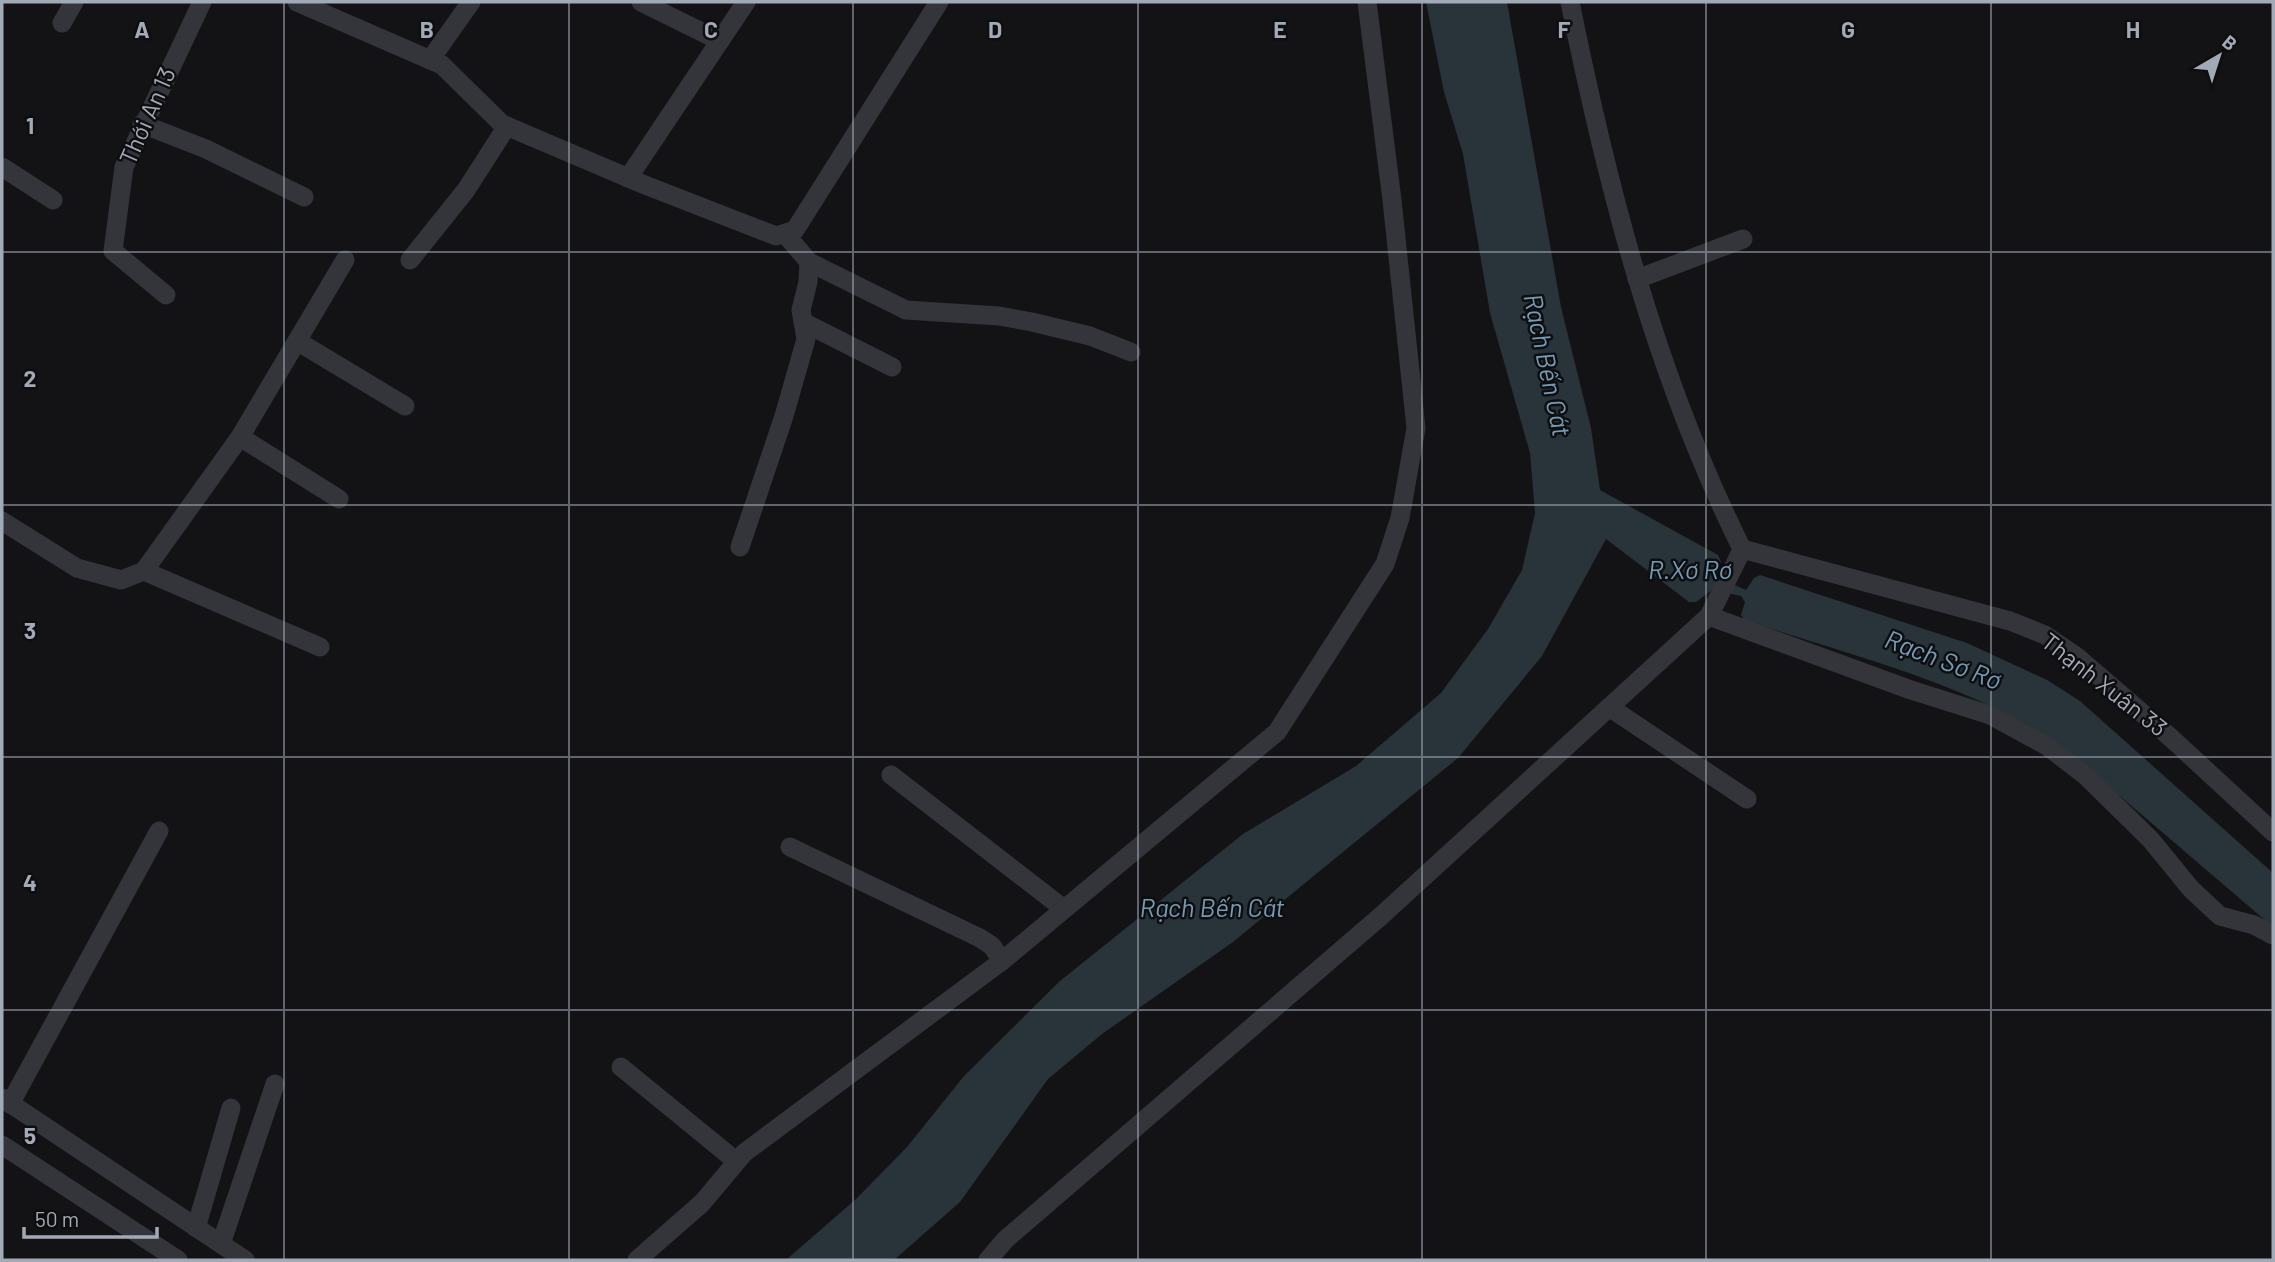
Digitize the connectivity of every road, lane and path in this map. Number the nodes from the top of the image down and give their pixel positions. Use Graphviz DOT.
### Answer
graph roads {
  1 [pos="74,2"];
  2 [pos="202,2"];
  3 [pos="297,2"];
  4 [pos="471,2"];
  5 [pos="641,2"];
  6 [pos="746,2"];
  7 [pos="939,2"];
  8 [pos="1367,2"];
  9 [pos="1570,2"];
  10 [pos="62,23"];
  11 [pos="720,41"];
  12 [pos="430,60"];
  13 [pos="142,124"];
  14 [pos="507,126"];
  15 [pos="2,167"];
  16 [pos="628,178"];
  17 [pos="304,197"];
  18 [pos="53,200"];
  19 [pos="786,235"];
  20 [pos="1742,239"];
  21 [pos="345,260"];
  22 [pos="410,260"];
  23 [pos="809,262"];
  24 [pos="1637,279"];
  25 [pos="166,295"];
  26 [pos="803,322"];
  27 [pos="297,341"];
  28 [pos="1131,352"];
  29 [pos="892,367"];
  30 [pos="405,406"];
  31 [pos="240,436"];
  32 [pos="339,499"];
  33 [pos="2,521"];
  34 [pos="740,547"];
  35 [pos="1741,552"];
  36 [pos="144,571"];
  37 [pos="1712,611"];
  38 [pos="320,647"];
  39 [pos="1609,707"];
  40 [pos="891,775"];
  41 [pos="1747,799"];
  42 [pos="159,831"];
  43 [pos="2273,832"];
  44 [pos="790,847"];
  45 [pos="1064,909"];
  46 [pos="2273,935"];
  47 [pos="1002,961"];
  48 [pos="621,1068"];
  49 [pos="275,1084"];
  50 [pos="6,1101"];
  51 [pos="231,1108"];
  52 [pos="2,1146"];
  53 [pos="736,1161"];
  54 [pos="196,1227"];
  55 [pos="221,1244"];
  56 [pos="176,1259"];
  57 [pos="245,1260"];
  58 [pos="637,1260"];
  59 [pos="988,1260"];
  1 -- 10 [label="street"];
  2 -- 13 [label="street, Thới An 13"];
  3 -- 12 [label="street"];
  4 -- 12 [label="street"];
  5 -- 11 [label="street"];
  6 -- 11 [label="street"];
  7 -- 19 [label="street"];
  8 -- 45 [label="street"];
  9 -- 24 [label="street"];
  11 -- 16 [label="street"];
  12 -- 14 [label="street"];
  13 -- 17 [label="street"];
  13 -- 25 [label="street, Thới An 13"];
  14 -- 16 [label="street"];
  14 -- 22 [label="street"];
  15 -- 18 [label="street"];
  16 -- 19 [label="street"];
  19 -- 23 [label="street"];
  20 -- 24 [label="street"];
  21 -- 27 [label="street"];
  23 -- 26 [label="street"];
  23 -- 28 [label="street"];
  24 -- 35 [label="street"];
  26 -- 29 [label="street"];
  26 -- 34 [label="street"];
  27 -- 30 [label="street"];
  27 -- 31 [label="street"];
  31 -- 32 [label="street"];
  31 -- 36 [label="street"];
  33 -- 36 [label="street"];
  35 -- 37 [label="street"];
  35 -- 43 [label="street, Thạnh Xuân 33"];
  36 -- 38 [label="street"];
  37 -- 39 [label="street"];
  37 -- 46 [label="street"];
  39 -- 41 [label="street"];
  39 -- 59 [label="street"];
  40 -- 45 [label="street"];
  42 -- 50 [label="street"];
  44 -- 47 [label="street"];
  45 -- 47 [label="street"];
  47 -- 53 [label="street"];
  48 -- 53 [label="street"];
  49 -- 55 [label="street"];
  50 -- 54 [label="street"];
  51 -- 54 [label="street"];
  52 -- 56 [label="street"];
  53 -- 58 [label="street"];
  54 -- 55 [label="street"];
  55 -- 57 [label="street"];
}
